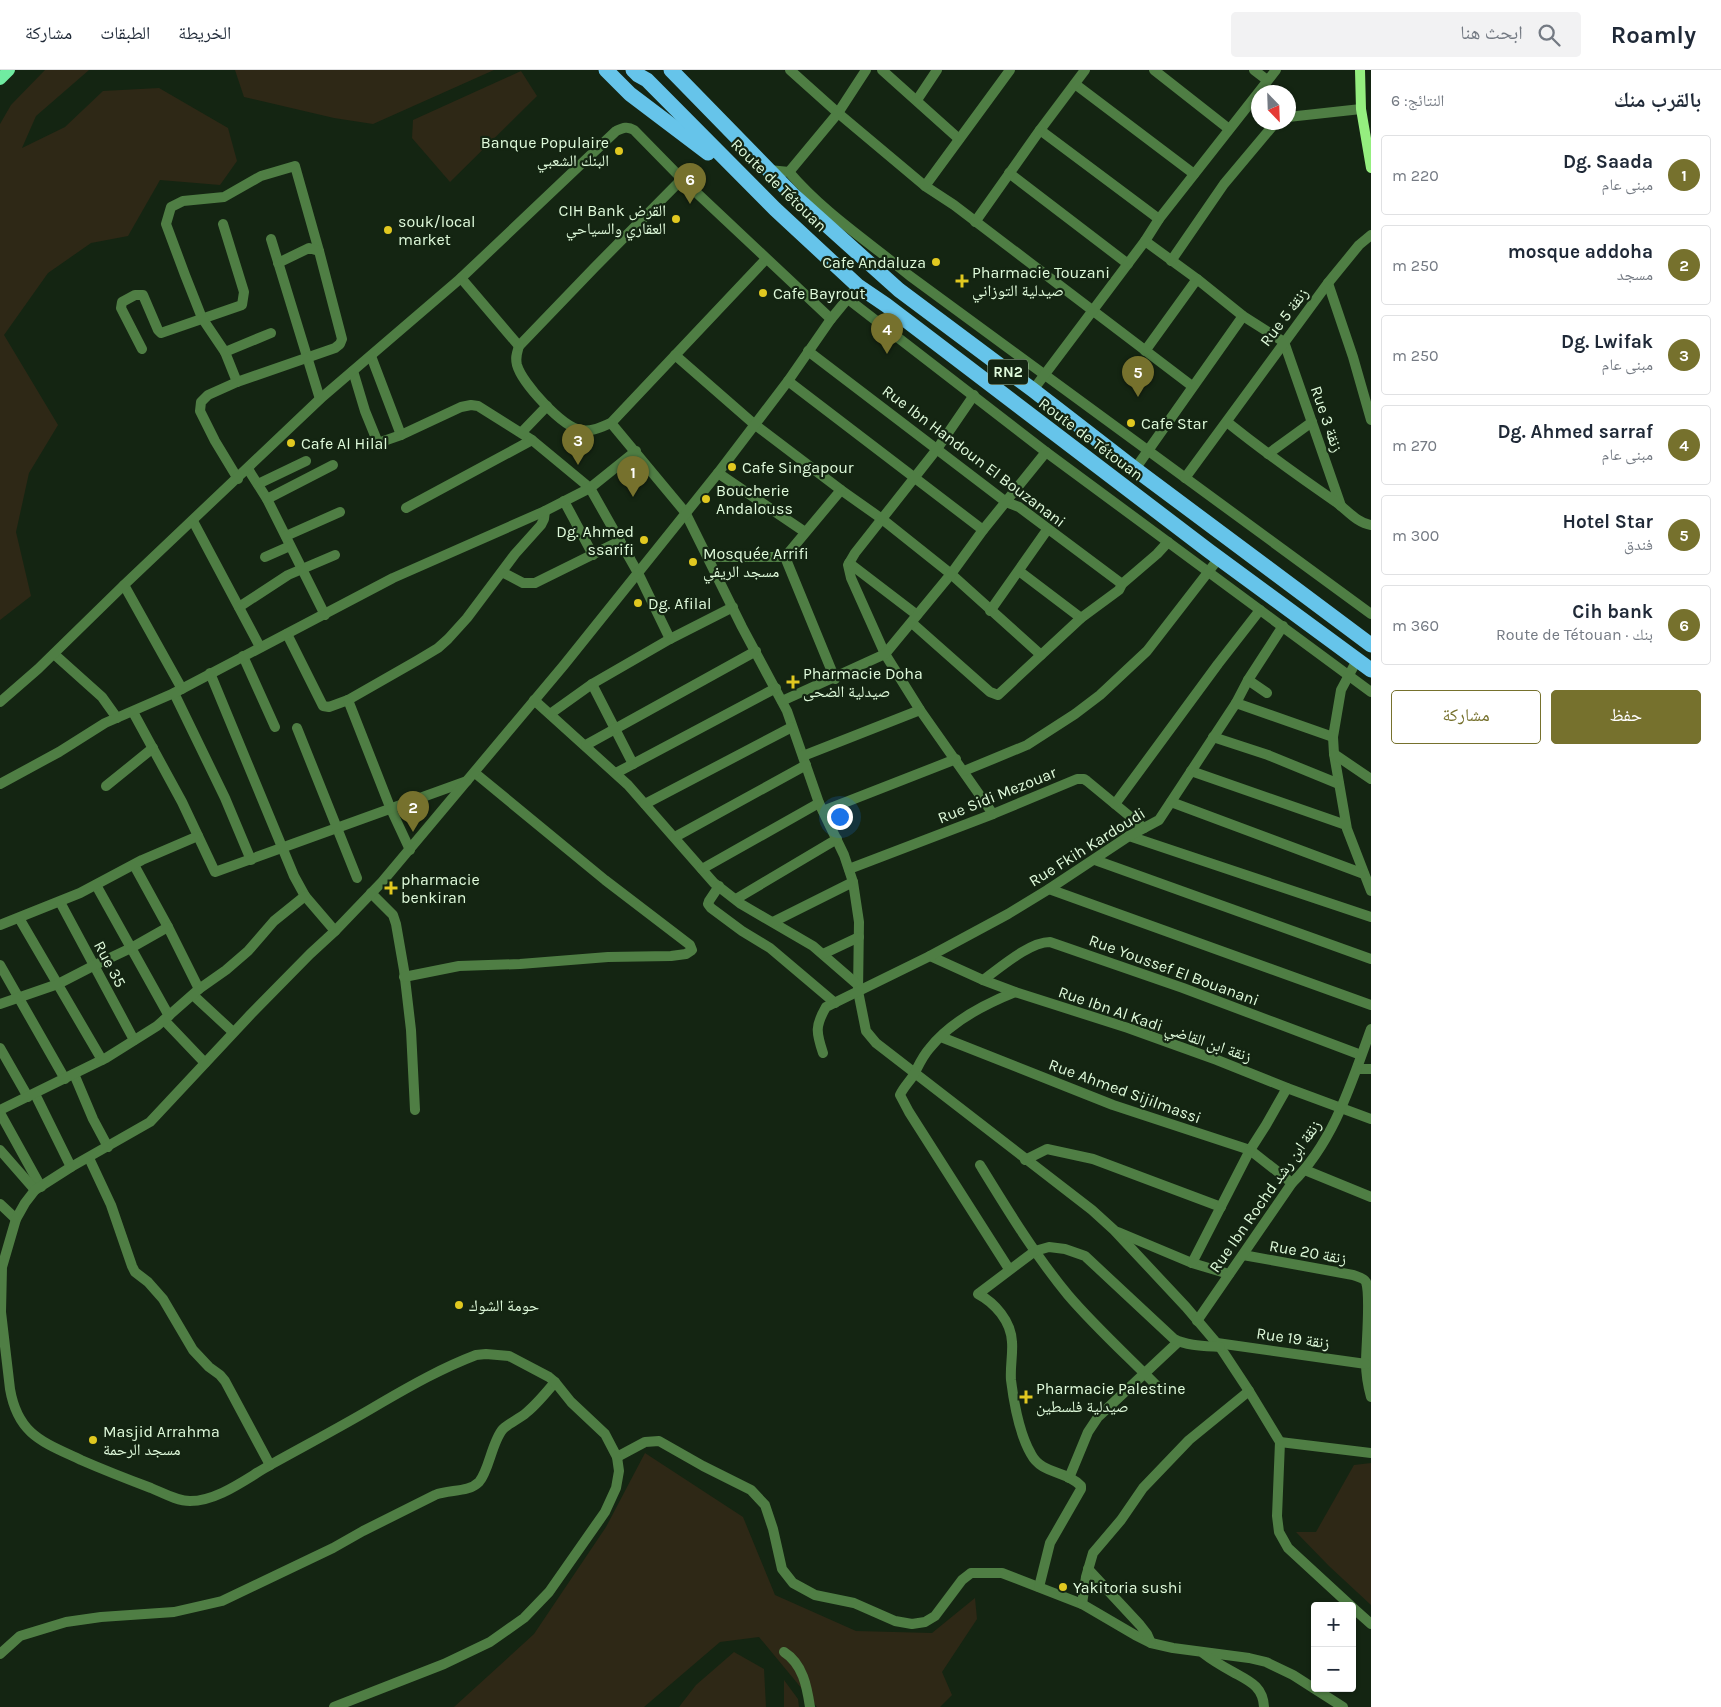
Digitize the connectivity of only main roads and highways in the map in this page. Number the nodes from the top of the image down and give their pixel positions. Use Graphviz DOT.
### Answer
graph roads {
  1 [pos="9,70"];
  2 [pos="606,70"];
  3 [pos="633,70"];
  4 [pos="666,70"];
  5 [pos="671,70"];
  6 [pos="0,79"];
  7 [pos="647,80"];
  8 [pos="758,192"];
  9 [pos="1371,645"];
  10 [pos="1371,670"];
  1 -- 6 [label="main road"];
  2 -- 8 [label="highway"];
  3 -- 7 [label="highway, Route de Tétouan / RN2"];
  4 -- 7 [label="highway"];
  5 -- 9 [label="highway, Route de Tétouan / RN2"];
  7 -- 8 [label="highway, Route de Tétouan / RN2"];
  8 -- 10 [label="highway, Route de Tétouan / RN2"];
}
